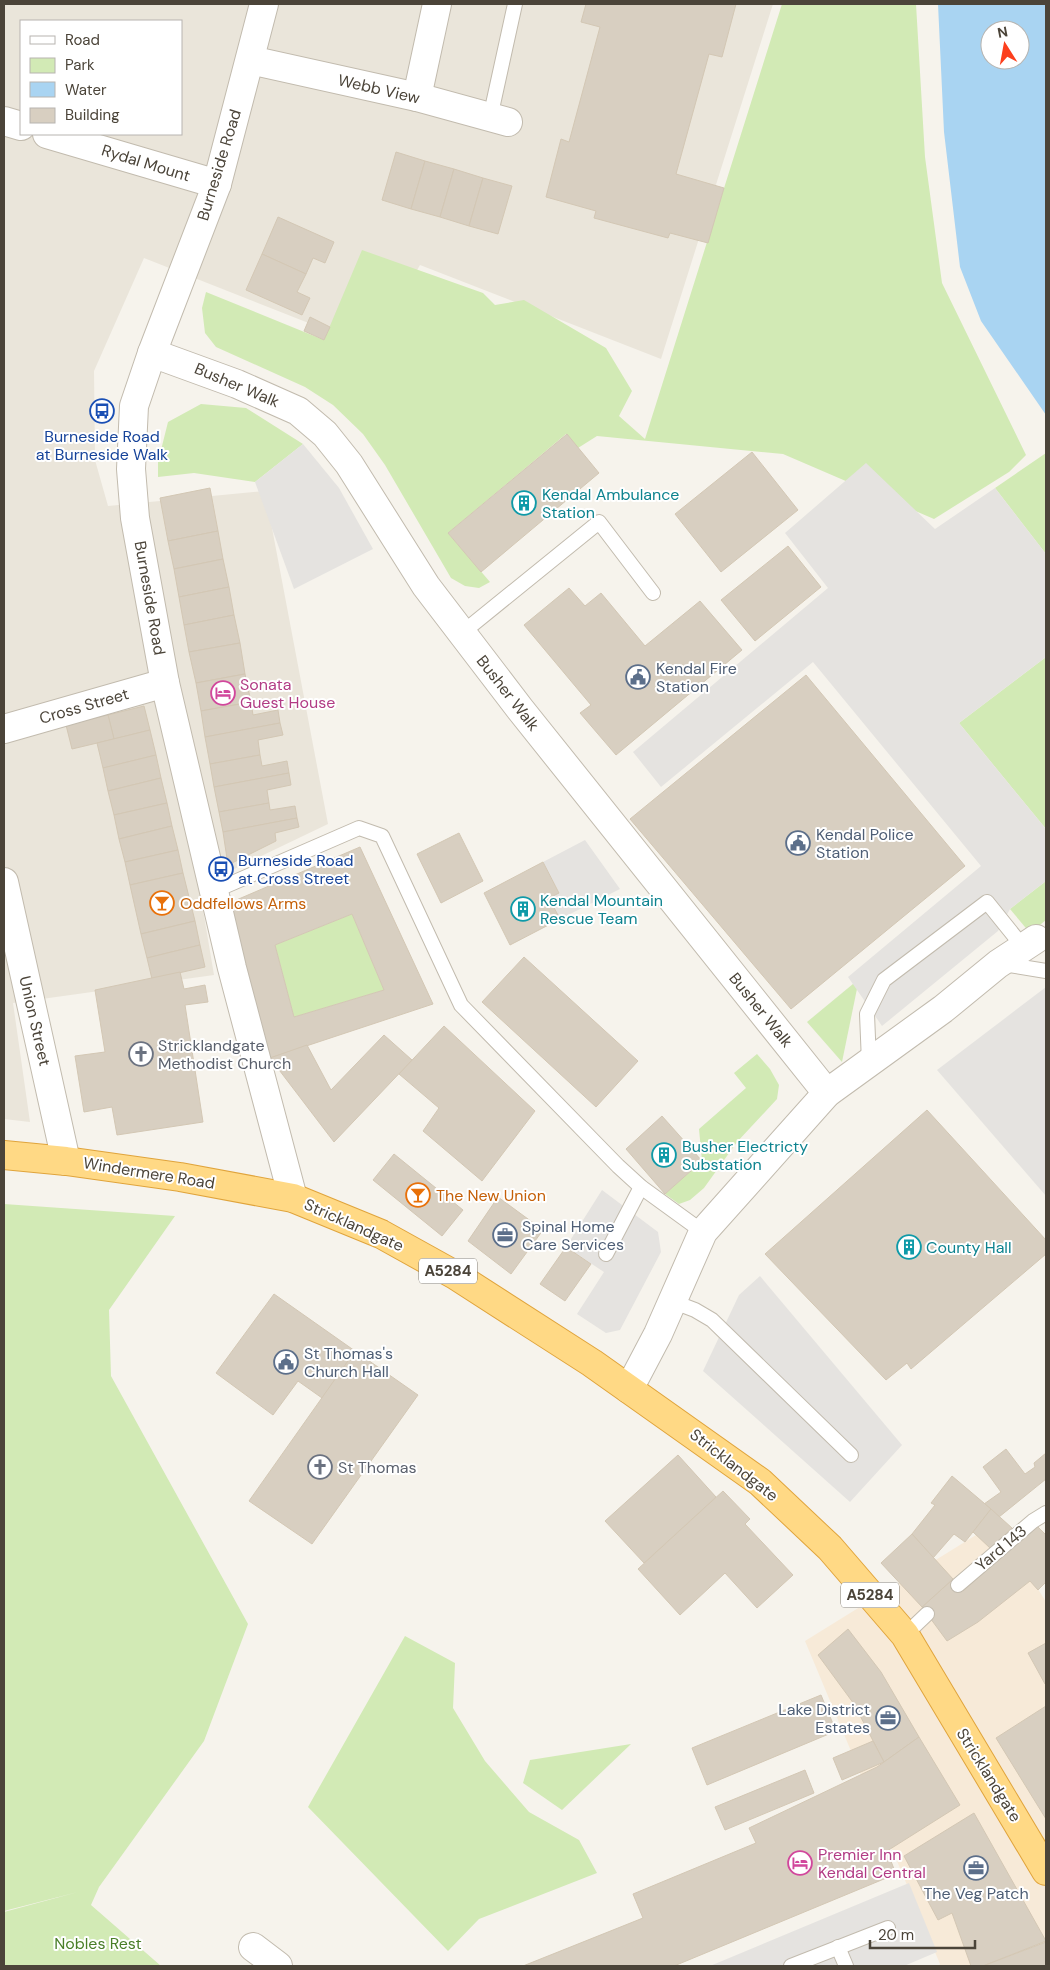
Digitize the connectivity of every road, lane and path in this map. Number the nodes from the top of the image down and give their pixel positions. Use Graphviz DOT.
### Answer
graph roads {
  1 [pos="264,4"];
  2 [pos="437,4"];
  3 [pos="515,4"];
  4 [pos="250,60"];
  5 [pos="417,97"];
  6 [pos="499,120"];
  7 [pos="4,121"];
  8 [pos="20,126"];
  9 [pos="50,135"];
  10 [pos="217,184"];
  11 [pos="152,353"];
  12 [pos="653,593"];
  13 [pos="462,633"];
  14 [pos="165,683"];
  15 [pos="4,729"];
  16 [pos="4,882"];
  17 [pos="214,891"];
  18 [pos="1035,941"];
  19 [pos="998,964"];
  20 [pos="1046,971"];
  21 [pos="869,1062"];
  22 [pos="827,1093"];
  23 [pos="4,1155"];
  24 [pos="66,1161"];
  25 [pos="641,1187"];
  26 [pos="292,1198"];
  27 [pos="703,1232"];
  28 [pos="606,1254"];
  29 [pos="674,1302"];
  30 [pos="629,1389"];
  31 [pos="851,1454"];
  32 [pos="1046,1513"];
  33 [pos="958,1585"];
  34 [pos="927,1614"];
  35 [pos="905,1635"];
  36 [pos="1046,1871"];
  37 [pos="888,1928"];
  38 [pos="253,1947"];
  39 [pos="838,1947"];
  40 [pos="278,1966"];
  41 [pos="790,1966"];
  42 [pos="846,1966"];
  1 -- 4 [label="street, Burneside Road"];
  2 -- 5 [label="street"];
  3 -- 6 [label="lane"];
  4 -- 5 [label="street, Webb View"];
  4 -- 10 [label="street, Burneside Road"];
  5 -- 6 [label="street, Webb View"];
  7 -- 8 [label="street"];
  9 -- 10 [label="street, Rydal Mount"];
  10 -- 11 [label="street, Burneside Road"];
  11 -- 13 [label="street, Busher Walk"];
  11 -- 14 [label="street, Burneside Road"];
  12 -- 13 [label="lane"];
  13 -- 22 [label="street, Busher Walk"];
  14 -- 15 [label="street, Cross Street"];
  14 -- 17 [label="street, Burneside Road"];
  16 -- 24 [label="street, Union Street"];
  17 -- 25 [label="lane"];
  17 -- 26 [label="street, Burneside Road"];
  18 -- 19 [label="street"];
  18 -- 21 [label="lane"];
  19 -- 20 [label="lane"];
  19 -- 21 [label="street"];
  21 -- 22 [label="street"];
  22 -- 27 [label="street"];
  23 -- 24 [label="highway, Windermere Road / A5284"];
  24 -- 26 [label="highway, Windermere Road / A5284"];
  25 -- 27 [label="lane"];
  25 -- 28 [label="lane"];
  26 -- 30 [label="highway, Stricklandgate / A5284"];
  27 -- 29 [label="street"];
  29 -- 30 [label="street"];
  29 -- 31 [label="lane"];
  30 -- 35 [label="highway, Stricklandgate / A5284"];
  32 -- 33 [label="lane, Yard 143"];
  34 -- 35 [label="lane"];
  35 -- 36 [label="highway, Stricklandgate / A5284"];
  37 -- 39 [label="lane"];
  38 -- 40 [label="street"];
  39 -- 41 [label="lane"];
  39 -- 42 [label="lane"];
}
